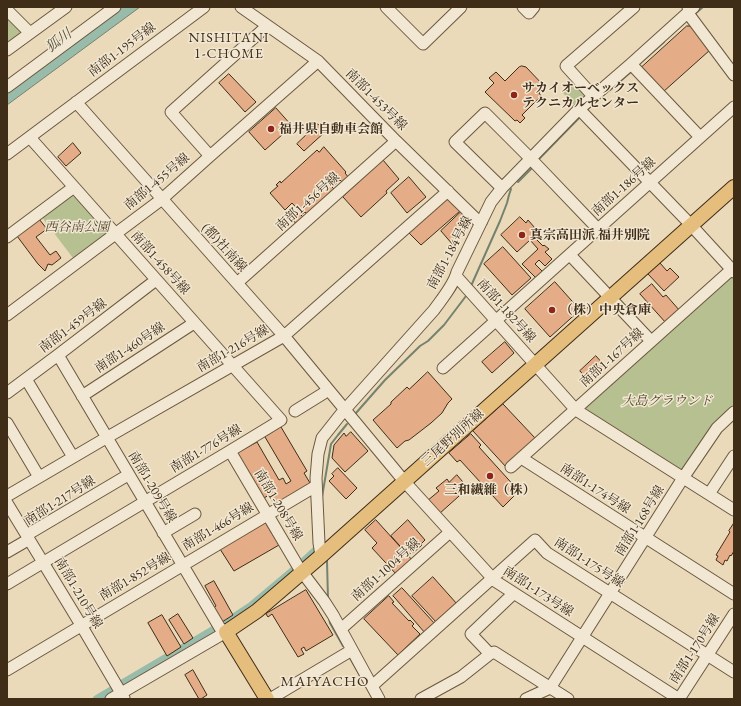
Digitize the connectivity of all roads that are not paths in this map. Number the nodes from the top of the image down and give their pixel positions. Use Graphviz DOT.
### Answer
graph roads {
  1 [pos="66,7"];
  2 [pos="115,7"];
  3 [pos="204,7"];
  4 [pos="241,7"];
  5 [pos="460,7"];
  6 [pos="523,7"];
  7 [pos="534,7"];
  8 [pos="634,7"];
  9 [pos="690,8"];
  10 [pos="393,9"];
  11 [pos="7,10"];
  12 [pos="267,26"];
  13 [pos="30,33"];
  14 [pos="7,50"];
  15 [pos="318,61"];
  16 [pos="631,64"];
  17 [pos="734,76"];
  18 [pos="7,87"];
  19 [pos="593,96"];
  20 [pos="76,102"];
  21 [pos="734,107"];
  22 [pos="579,109"];
  23 [pos="700,137"];
  24 [pos="33,141"];
  25 [pos="396,141"];
  26 [pos="7,154"];
  27 [pos="210,156"];
  28 [pos="531,159"];
  29 [pos="649,182"];
  30 [pos="74,187"];
  31 [pos="734,187"];
  32 [pos="502,188"];
  33 [pos="448,191"];
  34 [pos="162,199"];
  35 [pos="482,221"];
  36 [pos="691,225"];
  37 [pos="598,229"];
  38 [pos="115,235"];
  39 [pos="7,237"];
  40 [pos="570,254"];
  41 [pos="733,270"];
  42 [pos="456,276"];
  43 [pos="156,280"];
  44 [pos="237,283"];
  45 [pos="610,298"];
  46 [pos="7,315"];
  47 [pos="495,321"];
  48 [pos="194,323"];
  49 [pos="284,336"];
  50 [pos="651,341"];
  51 [pos="58,355"];
  52 [pos="535,365"];
  53 [pos="232,366"];
  54 [pos="443,368"];
  55 [pos="26,378"];
  56 [pos="7,393"];
  57 [pos="324,393"];
  58 [pos="82,396"];
  59 [pos="344,409"];
  60 [pos="576,410"];
  61 [pos="295,411"];
  62 [pos="734,412"];
  63 [pos="281,420"];
  64 [pos="7,423"];
  65 [pos="106,438"];
  66 [pos="230,451"];
  67 [pos="734,456"];
  68 [pos="73,457"];
  69 [pos="522,458"];
  70 [pos="511,468"];
  71 [pos="128,475"];
  72 [pos="39,478"];
  73 [pos="683,478"];
  74 [pos="404,481"];
  75 [pos="316,486"];
  76 [pos="709,494"];
  77 [pos="7,496"];
  78 [pos="144,501"];
  79 [pos="7,503"];
  80 [pos="734,510"];
  81 [pos="195,514"];
  82 [pos="268,514"];
  83 [pos="163,532"];
  84 [pos="450,532"];
  85 [pos="28,537"];
  86 [pos="646,538"];
  87 [pos="7,552"];
  88 [pos="321,556"];
  89 [pos="43,562"];
  90 [pos="182,565"];
  91 [pos="302,572"];
  92 [pos="492,578"];
  93 [pos="7,584"];
  94 [pos="610,593"];
  95 [pos="513,594"];
  96 [pos="734,594"];
  97 [pos="734,614"];
  98 [pos="81,625"];
  99 [pos="341,629"];
  100 [pos="226,632"];
  101 [pos="583,638"];
  102 [pos="352,650"];
  103 [pos="490,654"];
  104 [pos="708,656"];
  105 [pos="7,670"];
  106 [pos="734,672"];
  107 [pos="372,686"];
  108 [pos="550,688"];
  109 [pos="119,697"];
  110 [pos="268,699"];
  111 [pos="379,699"];
  112 [pos="420,699"];
  113 [pos="526,699"];
  114 [pos="568,699"];
  115 [pos="679,699"];
  1 -- 13 [label="street"];
  2 -- 18 [label="street"];
  3 -- 20 [label="street, 南部1-195号線"];
  4 -- 12 [label="street, 南部1-453号線"];
  5 -- 10 [label="street"];
  6 -- 7 [label="street"];
  8 -- 19 [label="street"];
  9 -- 16 [label="street, 南部1-184号線"];
  9 -- 17 [label="street"];
  11 -- 13 [label="street"];
  12 -- 15 [label="street, 南部1-453号線"];
  12 -- 27 [label="street"];
  13 -- 14 [label="street"];
  15 -- 25 [label="street, 南部1-453号線"];
  15 -- 27 [label="street, 南部1-455号線"];
  16 -- 19 [label="street, 南部1-184号線"];
  16 -- 23 [label="street"];
  19 -- 22 [label="street, 南部1-184号線"];
  20 -- 26 [label="street"];
  20 -- 34 [label="street, (都)社南線"];
  21 -- 23 [label="street, 南部1-186号線"];
  22 -- 28 [label="street, 南部1-184号線"];
  22 -- 29 [label="street"];
  23 -- 29 [label="street, 南部1-186号線"];
  24 -- 30 [label="street, 南部1-458号線"];
  25 -- 33 [label="street, 南部1-453号線"];
  25 -- 44 [label="street, 南部1-456号線"];
  27 -- 34 [label="street, 南部1-455号線"];
  28 -- 32 [label="street, 南部1-184号線"];
  28 -- 32 [label="street"];
  28 -- 37 [label="street"];
  29 -- 36 [label="street"];
  29 -- 37 [label="street, 南部1-186号線"];
  30 -- 38 [label="street, 南部1-458号線"];
  30 -- 39 [label="street"];
  31 -- 36 [label="main road, 三尾野別所線"];
  32 -- 35 [label="street, 南部1-184号線"];
  33 -- 35 [label="street, 南部1-453号線"];
  33 -- 49 [label="street, 南部1-216号線"];
  34 -- 38 [label="street, 南部1-455号線"];
  34 -- 44 [label="street, (都)社南線"];
  35 -- 42 [label="street, 南部1-184号線"];
  36 -- 41 [label="street"];
  36 -- 45 [label="main road, 三尾野別所線"];
  37 -- 40 [label="street, 南部1-186号線"];
  38 -- 43 [label="street, 南部1-458号線"];
  38 -- 46 [label="street, 南部1-455号線"];
  40 -- 45 [label="street"];
  40 -- 47 [label="street, 南部1-186号線"];
  41 -- 50 [label="street, 南部1-167号線"];
  42 -- 47 [label="street, 南部1-182号線"];
  42 -- 59 [label="street, 南部1-184号線"];
  43 -- 48 [label="street, 南部1-458号線"];
  43 -- 51 [label="street, 南部1-459号線"];
  44 -- 49 [label="street, (都)社南線"];
  45 -- 50 [label="street"];
  45 -- 52 [label="main road, 三尾野別所線"];
  47 -- 52 [label="street, 南部1-182号線"];
  47 -- 54 [label="street, 南部1-186号線"];
  48 -- 53 [label="street, 南部1-458号線"];
  48 -- 58 [label="street, 南部1-460号線"];
  49 -- 53 [label="street, 南部1-216号線"];
  49 -- 59 [label="street, (都)社南線"];
  50 -- 60 [label="street, 南部1-167号線"];
  51 -- 55 [label="street, 南部1-459号線"];
  51 -- 58 [label="street, 南部1-209号線"];
  52 -- 60 [label="street, 南部1-182号線"];
  52 -- 74 [label="main road, 三尾野別所線"];
  53 -- 63 [label="street, 南部1-458号線"];
  53 -- 65 [label="street, 南部1-216号線"];
  55 -- 56 [label="street, 南部1-459号線"];
  55 -- 68 [label="street"];
  57 -- 61 [label="street"];
  58 -- 65 [label="street, 南部1-209号線"];
  59 -- 74 [label="street, (都)社南線"];
  59 -- 75 [label="street, 南部1-184号線"];
  60 -- 69 [label="street, 南部1-167号線"];
  60 -- 73 [label="street, 南部1-182号線"];
  62 -- 73 [label="street, 南部1-168号線"];
  63 -- 66 [label="street, 南部1-776号線"];
  64 -- 72 [label="street"];
  65 -- 68 [label="street, 南部1-216号線"];
  65 -- 71 [label="street, 南部1-209号線"];
  66 -- 78 [label="street, 南部1-776号線"];
  66 -- 82 [label="street, 南部1-208号線"];
  67 -- 76 [label="street"];
  68 -- 72 [label="street, 南部1-216号線"];
  69 -- 70 [label="street, 南部1-167号線"];
  69 -- 86 [label="street, 南部1-174号線"];
  71 -- 78 [label="street, 南部1-209号線"];
  71 -- 85 [label="street, 南部1-217号線"];
  72 -- 77 [label="street, 南部1-216号線"];
  73 -- 76 [label="street, 南部1-182号線"];
  73 -- 86 [label="street, 南部1-168号線"];
  74 -- 84 [label="street, 南部1-173号線"];
  74 -- 88 [label="main road, 三尾野別所線"];
  75 -- 82 [label="street, 南部1-466号線"];
  75 -- 88 [label="street, 南部1-184号線"];
  76 -- 80 [label="street, 南部1-182号線"];
  78 -- 83 [label="street, 南部1-209号線"];
  78 -- 89 [label="street, 南部1-776号線"];
  79 -- 85 [label="street, 南部1-210号線"];
  81 -- 83 [label="street"];
  82 -- 90 [label="street, 南部1-466号線"];
  82 -- 91 [label="street, 南部1-208号線"];
  83 -- 90 [label="street, 南部1-209号線"];
  84 -- 92 [label="street, 南部1-173号線"];
  84 -- 99 [label="street, 南部1-1004号線"];
  85 -- 87 [label="street, 南部1-217号線"];
  85 -- 89 [label="street, 南部1-210号線"];
  86 -- 94 [label="street, 南部1-168号線"];
  86 -- 96 [label="street, 南部1-174号線"];
  88 -- 91 [label="main road, 三尾野別所線"];
  89 -- 93 [label="street, 南部1-776号線"];
  89 -- 98 [label="street, 南部1-210号線"];
  90 -- 98 [label="street, 南部1-852号線"];
  90 -- 100 [label="street, 南部1-209号線"];
  91 -- 99 [label="street, 南部1-208号線"];
  91 -- 100 [label="main road, 三尾野別所線"];
  92 -- 94 [label="street, 南部1-175号線"];
  92 -- 95 [label="street, 南部1-173号線"];
  92 -- 107 [label="street, 南部1-175号線"];
  94 -- 101 [label="street, 南部1-168号線"];
  94 -- 104 [label="street, 南部1-175号線"];
  95 -- 101 [label="street, 南部1-173号線"];
  95 -- 103 [label="street"];
  97 -- 104 [label="street, 南部1-170号線"];
  98 -- 105 [label="street, 南部1-852号線"];
  98 -- 109 [label="street, 南部1-210号線"];
  99 -- 102 [label="street, 南部1-208号線"];
  100 -- 109 [label="street"];
  100 -- 110 [label="main road"];
  101 -- 108 [label="street, 南部1-168号線"];
  101 -- 115 [label="street, 南部1-173号線"];
  102 -- 107 [label="street, 南部1-208号線"];
  102 -- 110 [label="street"];
  103 -- 108 [label="street"];
  103 -- 112 [label="street"];
  104 -- 106 [label="street, 南部1-175号線"];
  104 -- 115 [label="street, 南部1-170号線"];
  107 -- 111 [label="street, 南部1-208号線"];
  108 -- 113 [label="street"];
  108 -- 114 [label="street"];
}
